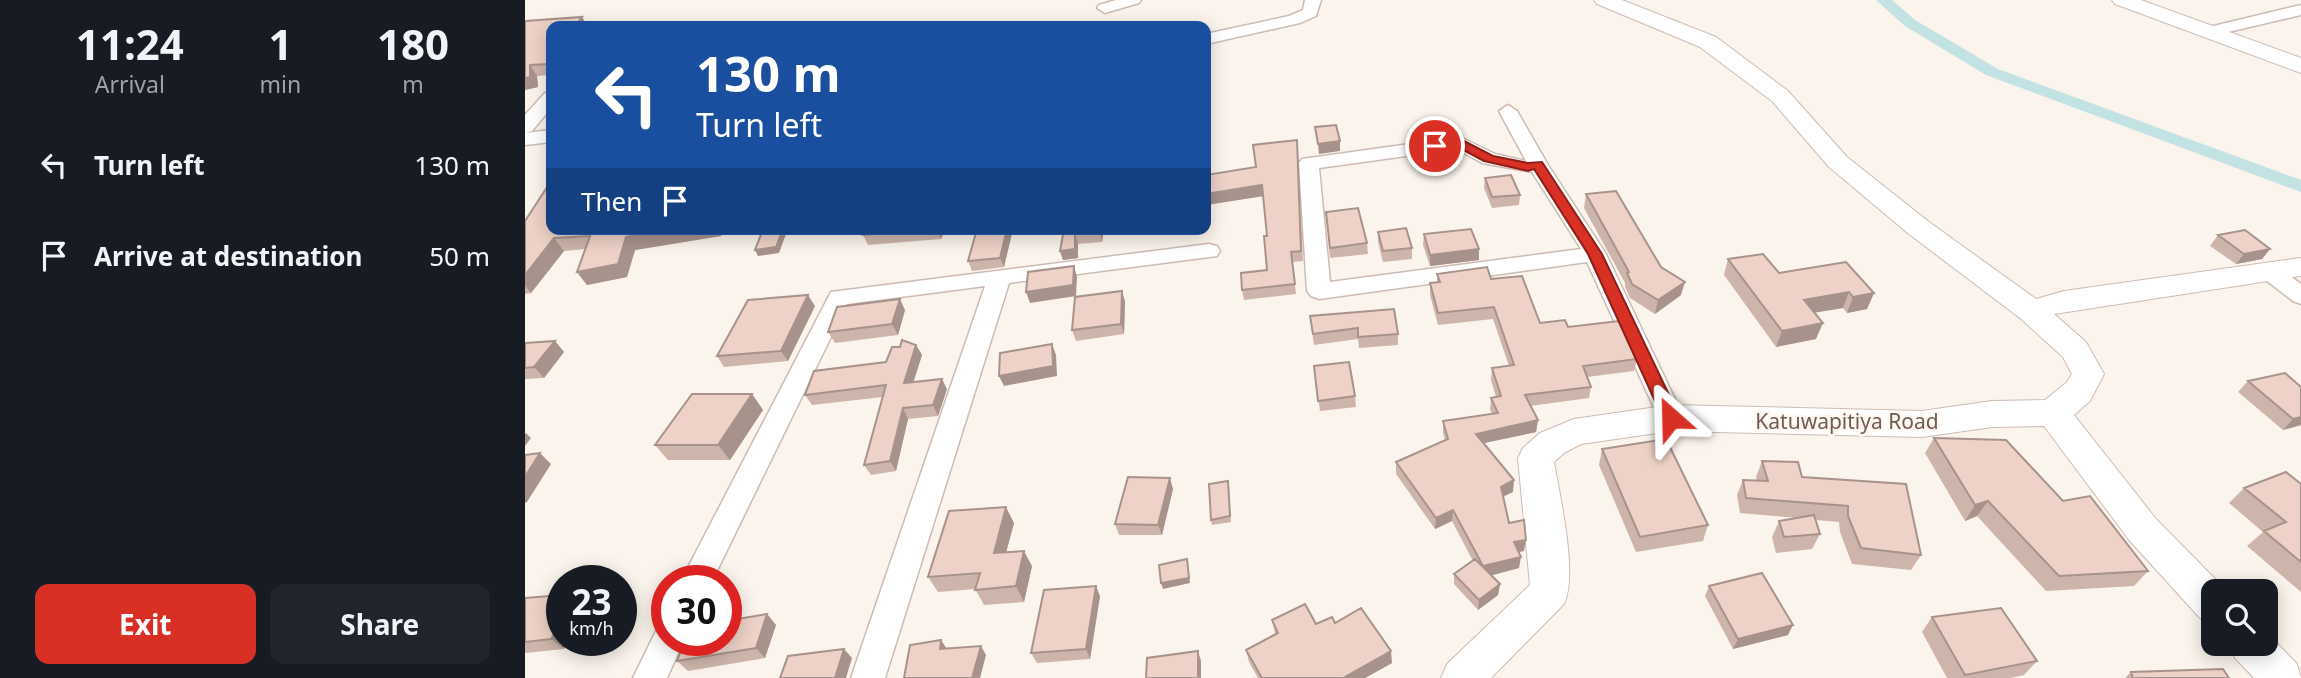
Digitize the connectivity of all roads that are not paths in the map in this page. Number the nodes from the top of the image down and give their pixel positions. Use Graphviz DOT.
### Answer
graph roads {
  1 [pos="1133,0"];
  2 [pos="1314,0"];
  3 [pos="1604,0"];
  4 [pos="2122,0"];
  5 [pos="1105,8"];
  6 [pos="2301,10"];
  7 [pos="2207,32"];
  8 [pos="1211,38"];
  9 [pos="2301,66"];
  10 [pos="546,103"];
  11 [pos="1508,111"];
  12 [pos="525,127"];
  13 [pos="546,137"];
  14 [pos="525,139"];
  15 [pos="1538,165"];
  16 [pos="1209,251"];
  17 [pos="1595,254"];
  18 [pos="2301,267"];
  19 [pos="2270,272"];
  20 [pos="1000,276"];
  21 [pos="2301,296"];
  22 [pos="2031,311"];
  23 [pos="2053,413"];
  24 [pos="1671,418"];
  25 [pos="705,565"];
  26 [pos="2201,591"];
  27 [pos="660,656"];
  28 [pos="2261,656"];
  29 [pos="650,678"];
  30 [pos="868,678"];
  31 [pos="1462,678"];
  32 [pos="2282,678"];
  1 -- 5 [label="street"];
  2 -- 8 [label="street"];
  3 -- 22 [label="street"];
  4 -- 7 [label="street"];
  6 -- 7 [label="street"];
  7 -- 9 [label="street"];
  10 -- 12 [label="street"];
  11 -- 15 [label="street"];
  13 -- 14 [label="street"];
  15 -- 17 [label="street"];
  15 -- 17 [label="street"];
  16 -- 20 [label="street"];
  17 -- 24 [label="street"];
  18 -- 19 [label="street"];
  19 -- 21 [label="street"];
  19 -- 22 [label="street"];
  20 -- 25 [label="street"];
  20 -- 30 [label="street"];
  22 -- 23 [label="street"];
  23 -- 24 [label="street, Katuwapitiya Road"];
  23 -- 26 [label="street"];
  24 -- 31 [label="street, Katuwapitiya Road"];
  27 -- 29 [label="street"];
  28 -- 32 [label="street"];
}
